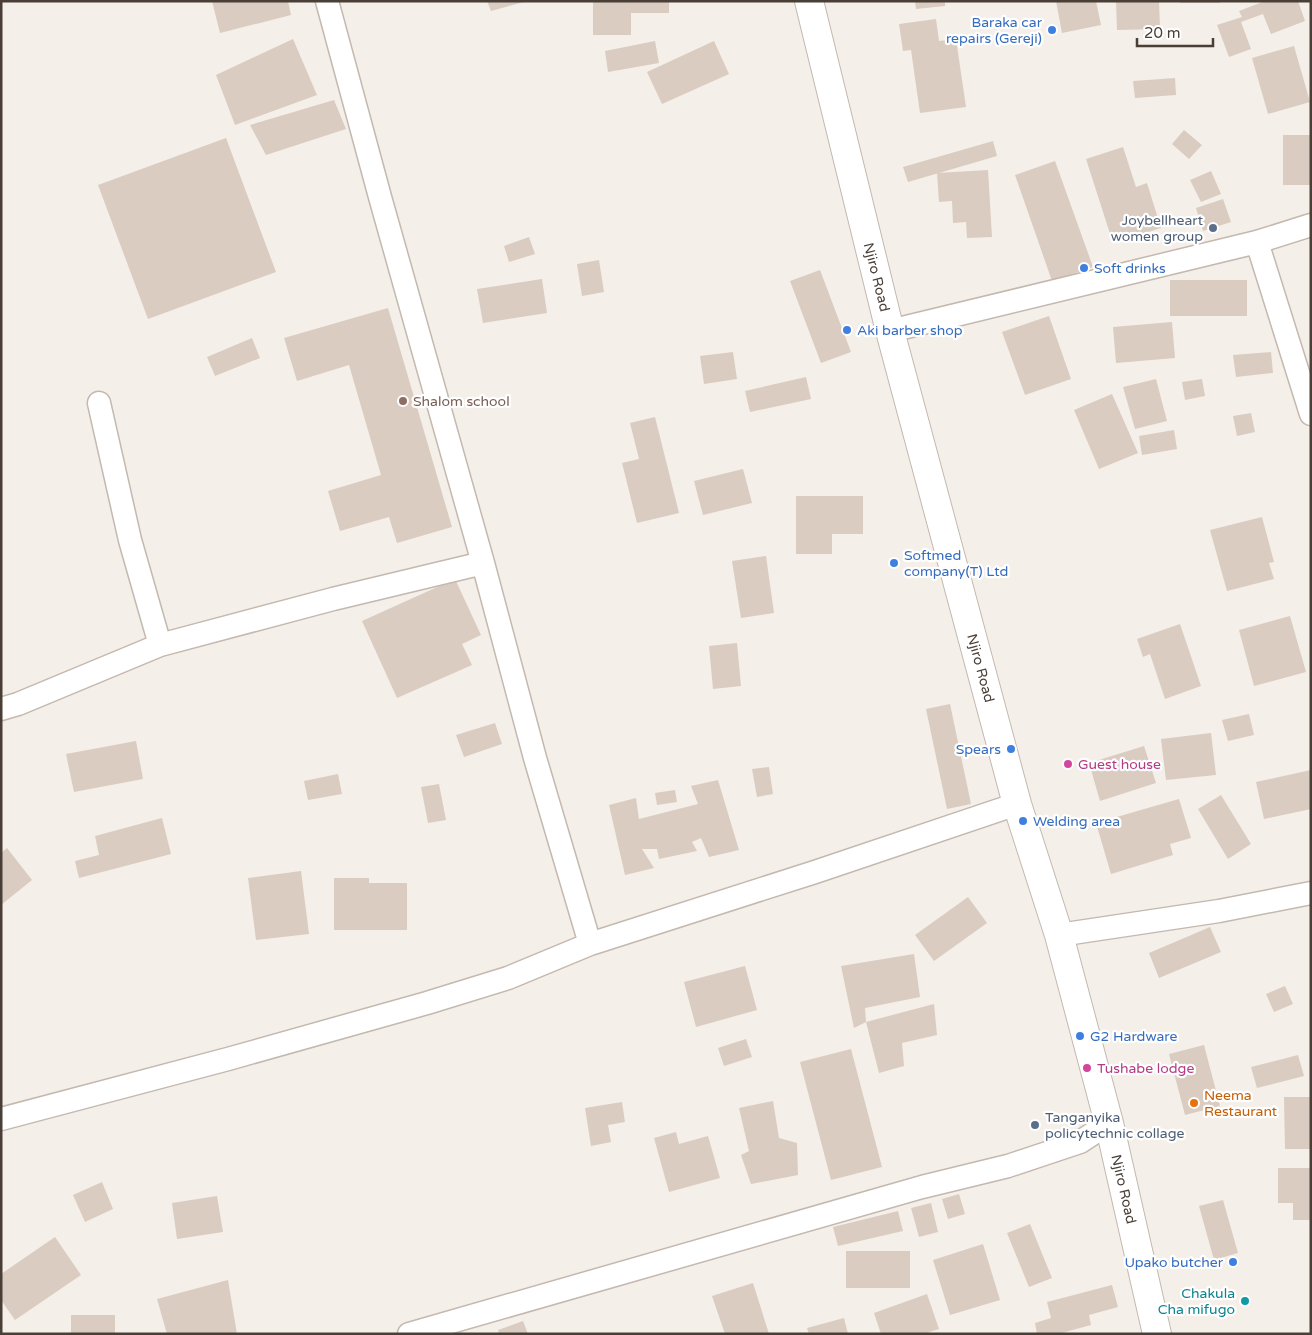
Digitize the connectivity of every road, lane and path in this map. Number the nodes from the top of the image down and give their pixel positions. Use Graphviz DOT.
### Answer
graph roads {
  1 [pos="327,1"];
  2 [pos="809,1"];
  3 [pos="1311,225"];
  4 [pos="1257,242"];
  5 [pos="890,331"];
  6 [pos="99,403"];
  7 [pos="1311,414"];
  8 [pos="483,563"];
  9 [pos="160,645"];
  10 [pos="1,709"];
  11 [pos="1017,804"];
  12 [pos="1311,894"];
  13 [pos="1059,935"];
  14 [pos="590,944"];
  15 [pos="1,1119"];
  16 [pos="1109,1123"];
  17 [pos="409,1334"];
  18 [pos="1157,1334"];
  1 -- 8 [label="street"];
  2 -- 5 [label="street, Njiro Road"];
  3 -- 4 [label="street"];
  4 -- 5 [label="street"];
  4 -- 7 [label="street"];
  5 -- 11 [label="street, Njiro Road"];
  6 -- 9 [label="street"];
  8 -- 9 [label="street"];
  8 -- 14 [label="street"];
  9 -- 10 [label="street"];
  11 -- 13 [label="street, Njiro Road"];
  11 -- 14 [label="street"];
  12 -- 13 [label="street"];
  13 -- 16 [label="street, Njiro Road"];
  14 -- 15 [label="street"];
  16 -- 17 [label="street"];
  16 -- 18 [label="street, Njiro Road"];
}
